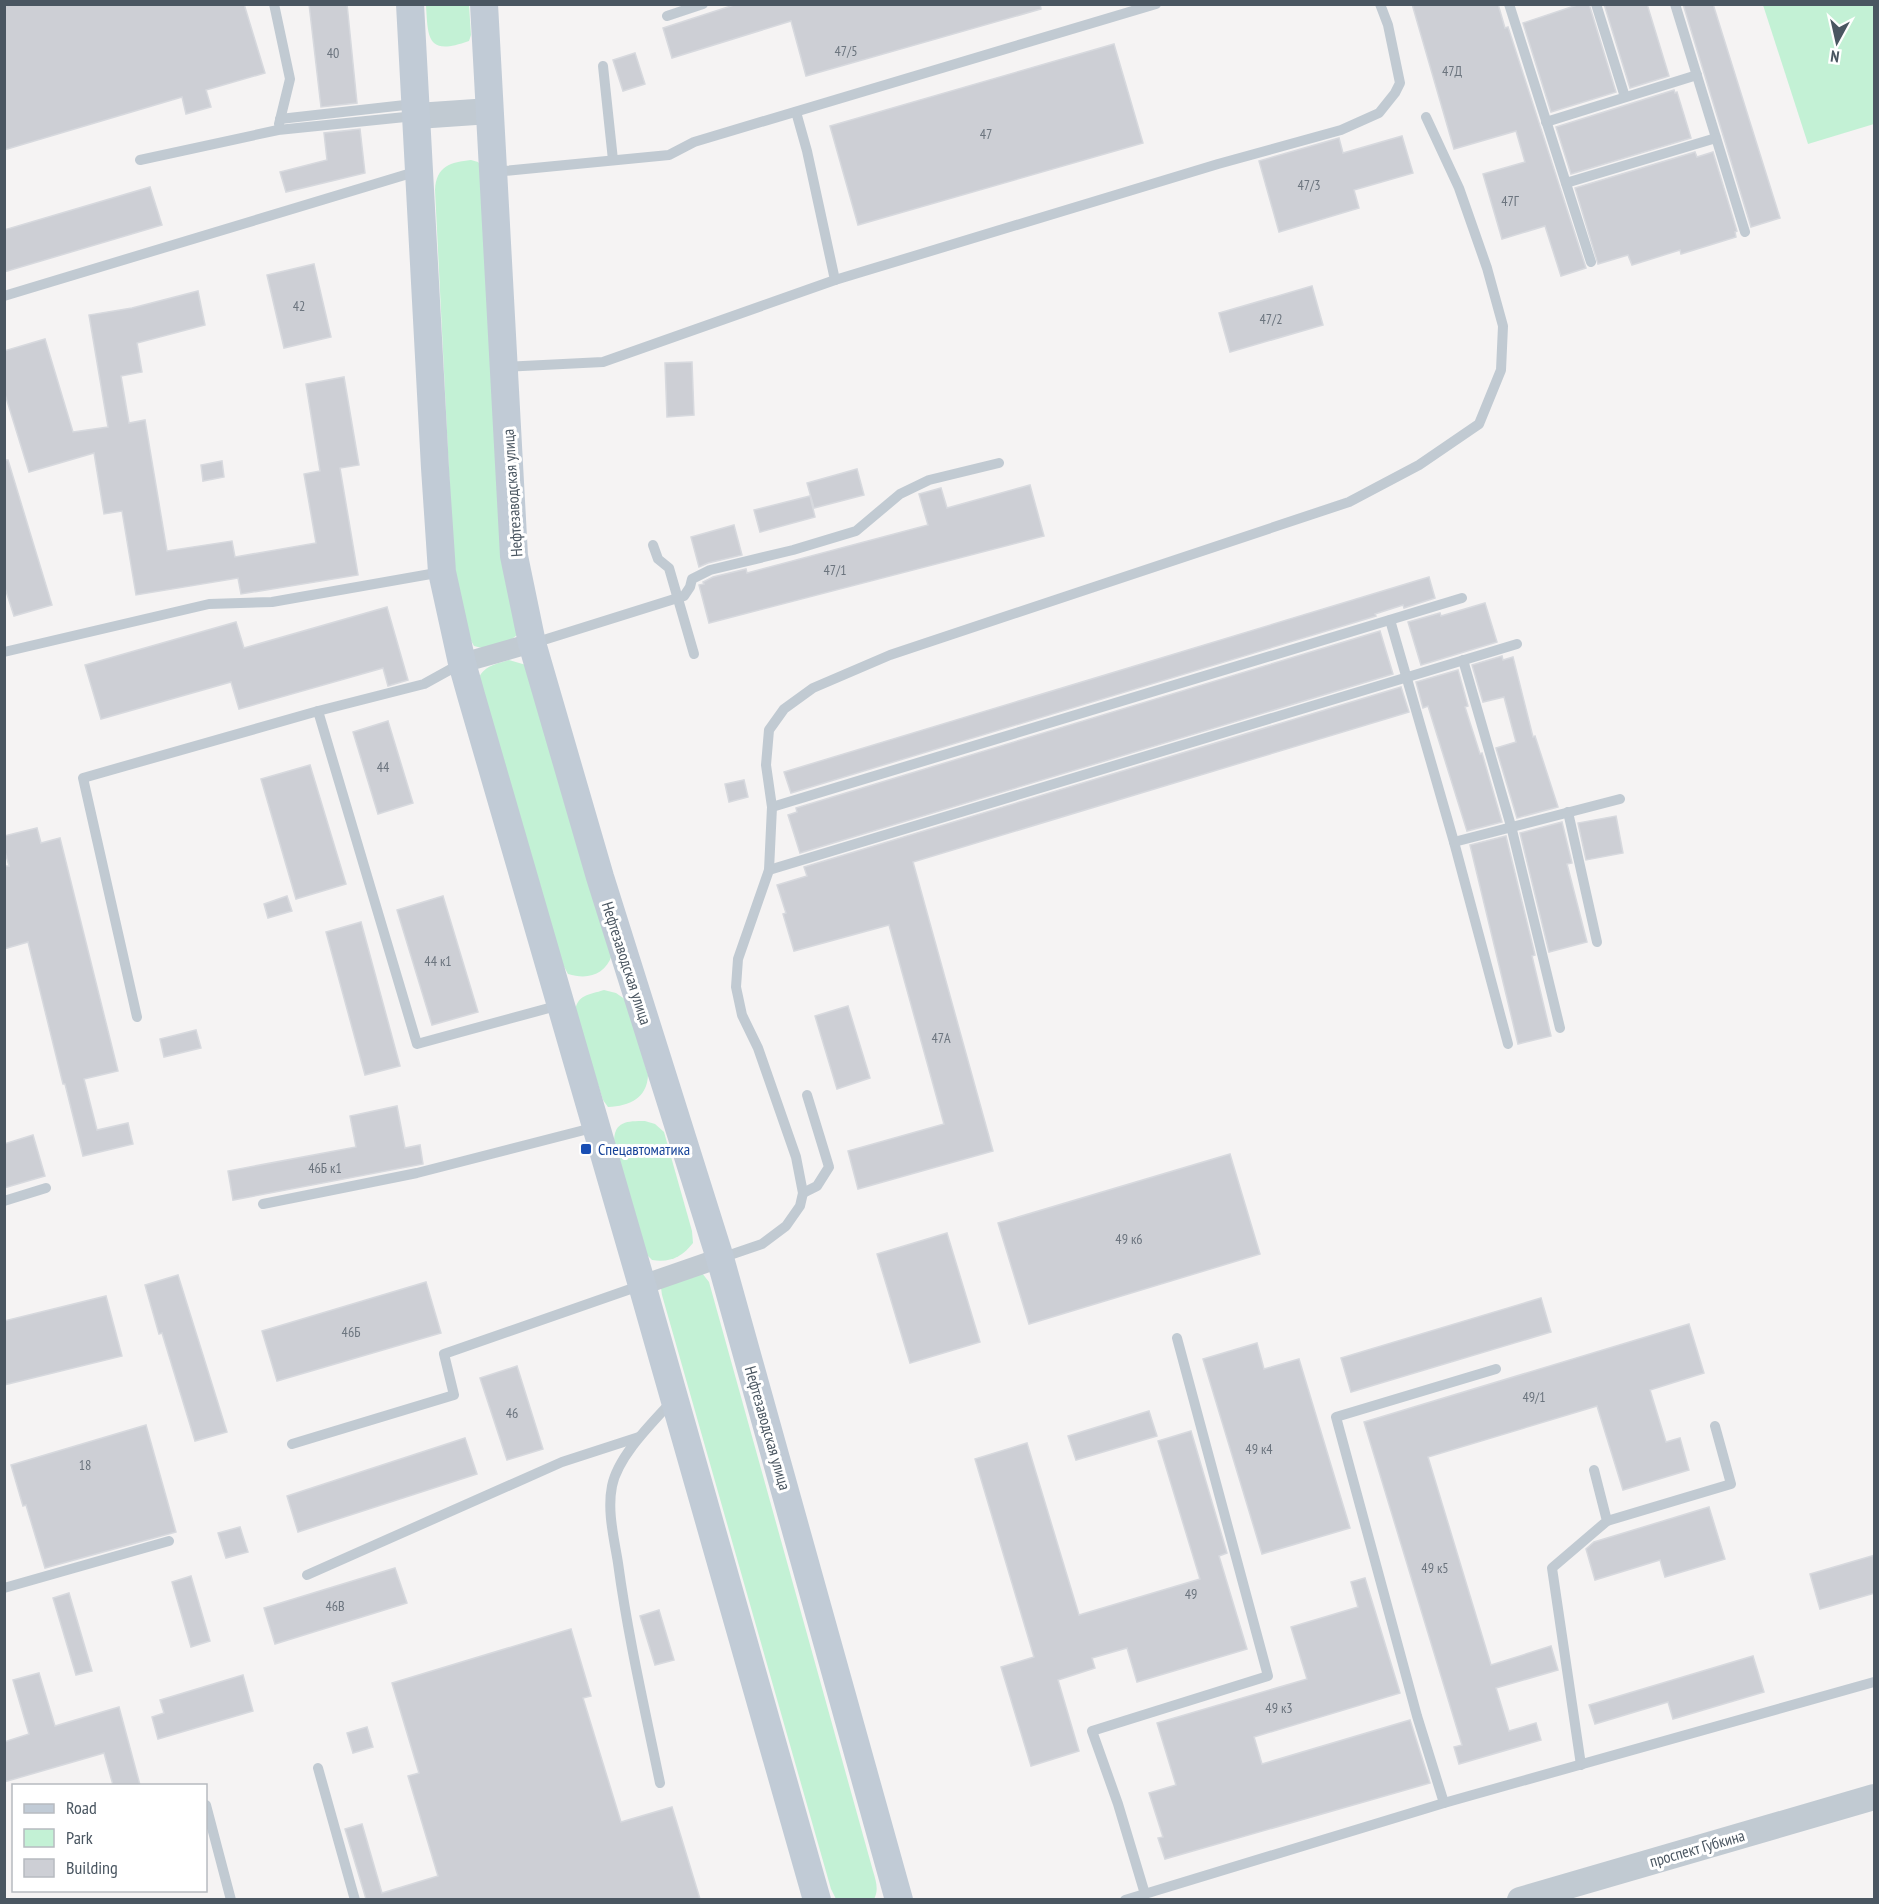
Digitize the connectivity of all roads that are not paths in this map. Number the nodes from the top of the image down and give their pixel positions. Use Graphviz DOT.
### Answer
graph roads {
  1 [pos="274,4"];
  2 [pos="410,4"];
  3 [pos="484,4"];
  4 [pos="703,4"];
  5 [pos="1156,4"];
  6 [pos="1380,4"];
  7 [pos="1509,4"];
  8 [pos="1596,4"];
  9 [pos="1675,4"];
  10 [pos="667,16"];
  11 [pos="603,66"];
  12 [pos="1697,75"];
  13 [pos="1625,97"];
  14 [pos="417,110"];
  15 [pos="490,111"];
  16 [pos="796,112"];
  17 [pos="1426,117"];
  18 [pos="280,118"];
  19 [pos="1546,122"];
  20 [pos="278,130"];
  21 [pos="1716,138"];
  22 [pos="140,160"];
  23 [pos="614,160"];
  24 [pos="420,170"];
  25 [pos="494,172"];
  26 [pos="1566,183"];
  27 [pos="1746,232"];
  28 [pos="1591,262"];
  29 [pos="835,280"];
  30 [pos="4,296"];
  31 [pos="504,367"];
  32 [pos="999,463"];
  33 [pos="653,545"];
  34 [pos="442,572"];
  35 [pos="676,598"];
  36 [pos="1462,598"];
  37 [pos="1390,620"];
  38 [pos="532,644"];
  39 [pos="1517,644"];
  40 [pos="4,652"];
  41 [pos="694,654"];
  42 [pos="1463,660"];
  43 [pos="462,663"];
  44 [pos="1406,677"];
  45 [pos="318,711"];
  46 [pos="1620,799"];
  47 [pos="772,807"];
  48 [pos="1568,812"];
  49 [pos="1511,826"];
  50 [pos="1454,842"];
  51 [pos="769,870"];
  52 [pos="1597,942"];
  53 [pos="561,1005"];
  54 [pos="137,1017"];
  55 [pos="1560,1028"];
  56 [pos="1508,1044"];
  57 [pos="807,1095"];
  58 [pos="596,1126"];
  59 [pos="46,1188"];
  60 [pos="803,1192"];
  61 [pos="4,1201"];
  62 [pos="263,1204"];
  63 [pos="720,1258"];
  64 [pos="642,1285"];
  65 [pos="1177,1338"];
  66 [pos="1496,1369"];
  67 [pos="674,1400"];
  68 [pos="1715,1426"];
  69 [pos="639,1437"];
  70 [pos="292,1444"];
  71 [pos="1594,1470"];
  72 [pos="1607,1521"];
  73 [pos="169,1541"];
  74 [pos="307,1575"];
  75 [pos="4,1588"];
  76 [pos="1875,1682"];
  77 [pos="1581,1765"];
  78 [pos="318,1768"];
  79 [pos="660,1783"];
  80 [pos="1875,1797"];
  81 [pos="1444,1803"];
  82 [pos="207,1809"];
  83 [pos="1145,1894"];
  84 [pos="231,1899"];
  85 [pos="355,1899"];
  86 [pos="817,1899"];
  87 [pos="898,1899"];
  88 [pos="1125,1899"];
  89 [pos="1520,1899"];
  1 -- 18 [label="lane"];
  2 -- 14 [label="main road"];
  3 -- 15 [label="main road, Нефтезаводская улица"];
  4 -- 10 [label="lane"];
  5 -- 16 [label="lane"];
  6 -- 29 [label="lane"];
  7 -- 19 [label="lane"];
  8 -- 13 [label="lane"];
  9 -- 12 [label="lane"];
  11 -- 23 [label="lane"];
  12 -- 13 [label="lane"];
  12 -- 21 [label="lane"];
  13 -- 19 [label="lane"];
  14 -- 15 [label="street"];
  14 -- 18 [label="lane"];
  14 -- 20 [label="lane"];
  14 -- 24 [label="main road"];
  15 -- 25 [label="main road, Нефтезаводская улица"];
  16 -- 23 [label="lane"];
  16 -- 29 [label="lane"];
  17 -- 47 [label="lane"];
  18 -- 20 [label="lane"];
  19 -- 26 [label="lane"];
  20 -- 22 [label="lane"];
  21 -- 26 [label="lane"];
  21 -- 27 [label="lane"];
  23 -- 25 [label="lane"];
  24 -- 30 [label="lane"];
  24 -- 34 [label="main road"];
  25 -- 31 [label="main road, Нефтезаводская улица"];
  26 -- 28 [label="lane"];
  29 -- 31 [label="lane"];
  31 -- 38 [label="main road, Нефтезаводская улица"];
  32 -- 35 [label="lane"];
  33 -- 35 [label="lane"];
  34 -- 40 [label="lane"];
  34 -- 43 [label="main road"];
  35 -- 38 [label="lane"];
  35 -- 41 [label="lane"];
  36 -- 37 [label="lane"];
  37 -- 44 [label="lane"];
  37 -- 47 [label="lane"];
  38 -- 43 [label="street"];
  38 -- 63 [label="main road, Нефтезаводская улица"];
  39 -- 42 [label="lane"];
  42 -- 44 [label="lane"];
  42 -- 49 [label="lane"];
  43 -- 45 [label="lane"];
  43 -- 53 [label="main road"];
  44 -- 50 [label="lane"];
  44 -- 51 [label="lane"];
  45 -- 53 [label="lane"];
  45 -- 54 [label="lane"];
  46 -- 48 [label="lane"];
  47 -- 51 [label="lane"];
  48 -- 49 [label="lane"];
  48 -- 52 [label="lane"];
  49 -- 50 [label="lane"];
  49 -- 55 [label="lane"];
  50 -- 56 [label="lane"];
  51 -- 60 [label="lane"];
  53 -- 58 [label="main road"];
  57 -- 60 [label="lane"];
  58 -- 62 [label="lane"];
  58 -- 64 [label="main road"];
  59 -- 61 [label="lane"];
  60 -- 63 [label="lane"];
  63 -- 64 [label="street"];
  63 -- 87 [label="main road, Нефтезаводская улица"];
  64 -- 67 [label="main road"];
  64 -- 70 [label="lane"];
  65 -- 83 [label="lane"];
  66 -- 81 [label="lane"];
  67 -- 69 [label="lane"];
  67 -- 86 [label="main road"];
  68 -- 72 [label="lane"];
  69 -- 74 [label="lane"];
  69 -- 79 [label="lane"];
  71 -- 72 [label="lane"];
  72 -- 77 [label="lane"];
  73 -- 75 [label="lane"];
  76 -- 77 [label="lane"];
  77 -- 81 [label="lane"];
  78 -- 85 [label="lane"];
  80 -- 89 [label="street, проспект Губкина"];
  81 -- 83 [label="lane"];
  82 -- 84 [label="lane"];
  83 -- 88 [label="lane"];
}
